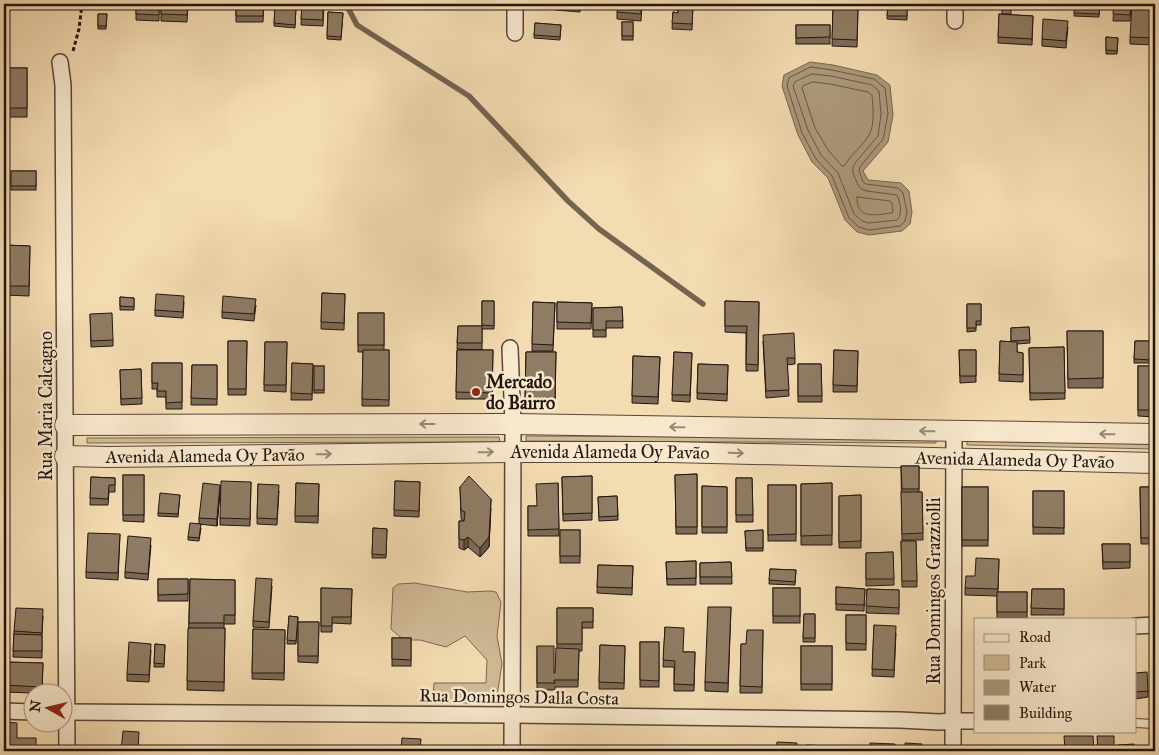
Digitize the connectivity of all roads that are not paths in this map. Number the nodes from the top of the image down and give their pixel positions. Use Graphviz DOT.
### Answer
graph roads {
  1 [pos="515,4"];
  2 [pos="955,4"];
  3 [pos="955,21"];
  4 [pos="515,33"];
  5 [pos="60,62"];
  6 [pos="510,348"];
  7 [pos="513,424"];
  8 [pos="65,425"];
  9 [pos="954,431"];
  10 [pos="1155,434"];
  11 [pos="512,452"];
  12 [pos="65,456"];
  13 [pos="954,458"];
  14 [pos="1155,463"];
  15 [pos="1155,625"];
  16 [pos="1136,626"];
  17 [pos="64,682"];
  18 [pos="4,711"];
  19 [pos="22,712"];
  20 [pos="72,712"];
  21 [pos="512,715"];
  22 [pos="953,721"];
  23 [pos="974,721"];
  24 [pos="1136,723"];
  25 [pos="1155,724"];
  26 [pos="66,732"];
  27 [pos="67,751"];
  28 [pos="512,751"];
  29 [pos="953,751"];
  1 -- 4 [label="street"];
  2 -- 3 [label="street"];
  5 -- 8 [label="street, Rua Maria Calcagno"];
  6 -- 7 [label="street"];
  7 -- 8 [label="street, Avenida Alameda Oy Pavão, one-way"];
  9 -- 7 [label="street, Avenida Alameda Oy Pavão, one-way"];
  7 -- 11 [label="street"];
  8 -- 12 [label="street, Rua Maria Calcagno"];
  10 -- 9 [label="street, Avenida Alameda Oy Pavão, one-way"];
  9 -- 13 [label="street, Rua Domingos Grazziolli"];
  12 -- 11 [label="street, Avenida Alameda Oy Pavão, one-way"];
  11 -- 13 [label="street, Avenida Alameda Oy Pavão, one-way"];
  11 -- 21 [label="street"];
  12 -- 17 [label="street, Rua Maria Calcagno"];
  13 -- 14 [label="street, Avenida Alameda Oy Pavão"];
  13 -- 22 [label="street, Rua Domingos Grazziolli"];
  15 -- 16 [label="street"];
  18 -- 19 [label="street"];
  20 -- 21 [label="street, Rua Domingos Dalla Costa"];
  21 -- 22 [label="street, Rua Domingos Dalla Costa"];
  21 -- 28 [label="street"];
  22 -- 23 [label="street, Rua Domingos Dalla Costa"];
  22 -- 29 [label="street, Rua Domingos Grazziolli"];
  24 -- 25 [label="lane"];
  26 -- 27 [label="street, Rua Maria Calcagno"];
}
